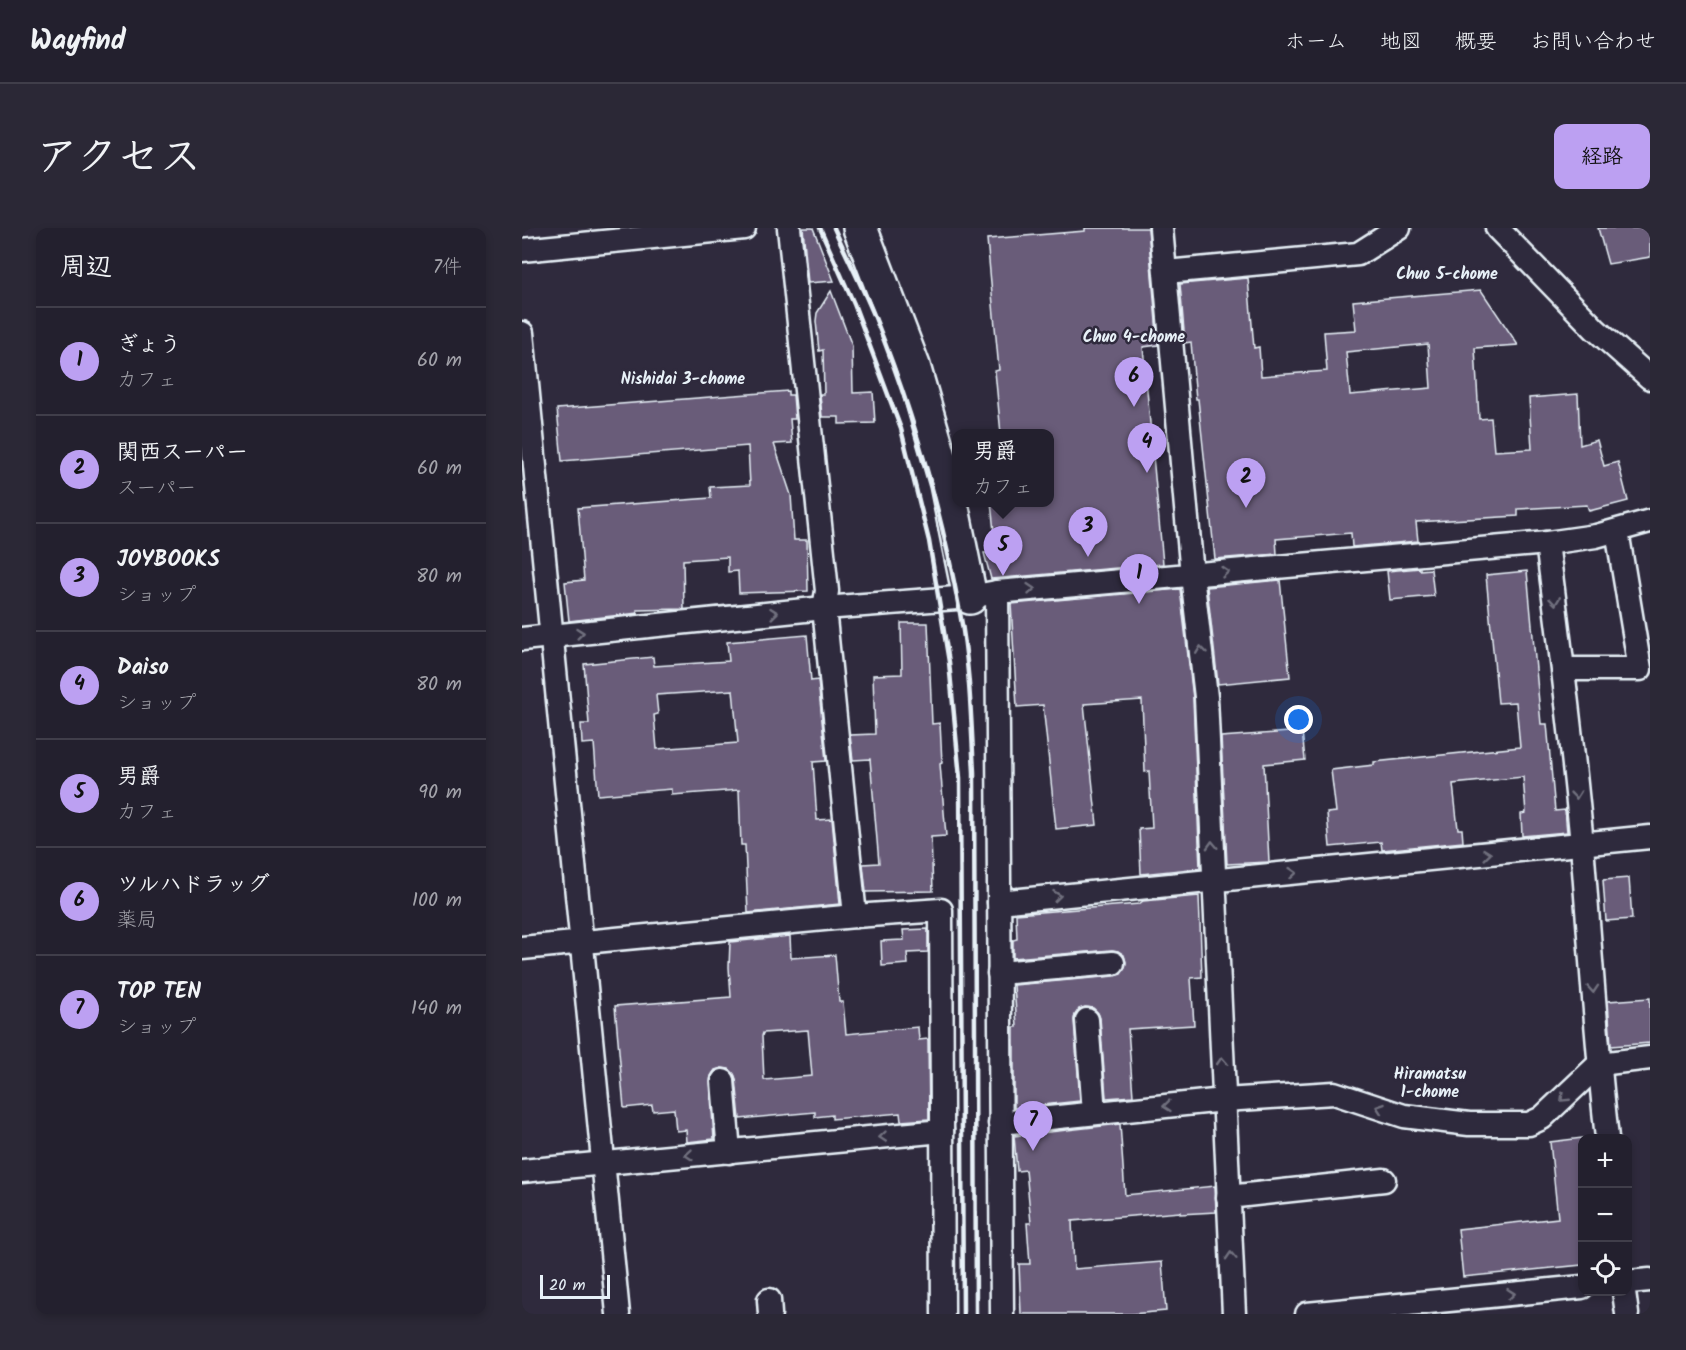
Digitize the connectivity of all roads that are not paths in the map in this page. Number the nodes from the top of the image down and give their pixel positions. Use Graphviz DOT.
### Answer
graph roads {
  1 [pos="744,228"];
  2 [pos="789,228"];
  3 [pos="860,228"];
  4 [pos="1161,228"];
  5 [pos="1397,228"];
  6 [pos="1497,228"];
  7 [pos="522,250"];
  8 [pos="1166,272"];
  9 [pos="522,333"];
  10 [pos="1650,378"];
  11 [pos="952,499"];
  12 [pos="955,507"];
  13 [pos="1650,521"];
  14 [pos="1617,531"];
  15 [pos="1547,543"];
  16 [pos="1192,575"];
  17 [pos="984,595"];
  18 [pos="824,608"];
  19 [pos="550,636"];
  20 [pos="522,639"];
  21 [pos="1564,669"];
  22 [pos="1650,837"];
  23 [pos="1581,844"];
  24 [pos="1214,880"];
  25 [pos="999,902"];
  26 [pos="855,916"];
  27 [pos="581,942"];
  28 [pos="522,948"];
  29 [pos="1113,963"];
  30 [pos="999,973"];
  31 [pos="1086,1020"];
  32 [pos="1650,1058"];
  33 [pos="1599,1064"];
  34 [pos="723,1081"];
  35 [pos="1224,1100"];
  36 [pos="1094,1113"];
  37 [pos="1000,1123"];
  38 [pos="942,1131"];
  39 [pos="1607,1134"];
  40 [pos="729,1152"];
  41 [pos="603,1162"];
  42 [pos="522,1171"];
  43 [pos="1384,1180"];
  44 [pos="1228,1197"];
  45 [pos="1650,1280"];
  46 [pos="1632,1282"];
  47 [pos="1578,1288"];
  48 [pos="1625,1296"];
  49 [pos="1412,1309"];
  50 [pos="618,1314"];
  51 [pos="943,1314"];
  52 [pos="1002,1314"];
  53 [pos="1234,1314"];
  54 [pos="1307,1314"];
  55 [pos="1627,1314"];
  1 -- 7 [label="street"];
  2 -- 18 [label="street"];
  3 -- 11 [label="street"];
  4 -- 8 [label="street"];
  5 -- 8 [label="street"];
  6 -- 10 [label="street"];
  8 -- 16 [label="street"];
  9 -- 19 [label="street"];
  12 -- 17 [label="street"];
  13 -- 14 [label="street"];
  14 -- 15 [label="street"];
  14 -- 21 [label="street"];
  16 -- 15 [label="street, one-way"];
  15 -- 21 [label="street, one-way"];
  17 -- 16 [label="street, one-way"];
  24 -- 16 [label="street, one-way"];
  17 -- 18 [label="street"];
  17 -- 25 [label="street"];
  19 -- 18 [label="street, one-way"];
  18 -- 26 [label="street"];
  19 -- 20 [label="street"];
  19 -- 27 [label="street"];
  21 -- 23 [label="street, one-way"];
  22 -- 23 [label="street"];
  24 -- 23 [label="street, one-way"];
  23 -- 33 [label="street, one-way"];
  25 -- 24 [label="street, one-way"];
  35 -- 24 [label="street, one-way"];
  25 -- 30 [label="street"];
  26 -- 27 [label="street"];
  26 -- 38 [label="street"];
  27 -- 28 [label="street"];
  27 -- 41 [label="street"];
  29 -- 30 [label="street"];
  30 -- 37 [label="street"];
  31 -- 36 [label="street"];
  32 -- 33 [label="street"];
  33 -- 35 [label="street, one-way"];
  33 -- 39 [label="street"];
  34 -- 40 [label="street"];
  35 -- 36 [label="street, one-way"];
  35 -- 44 [label="street"];
  36 -- 37 [label="street"];
  37 -- 52 [label="street"];
  38 -- 40 [label="street, one-way"];
  38 -- 51 [label="street"];
  40 -- 41 [label="street, one-way"];
  41 -- 42 [label="street"];
  41 -- 50 [label="street"];
  43 -- 44 [label="street"];
  53 -- 44 [label="street, one-way"];
  45 -- 46 [label="street"];
  49 -- 47 [label="street, one-way"];
  48 -- 55 [label="street"];
  49 -- 54 [label="street"];
}
